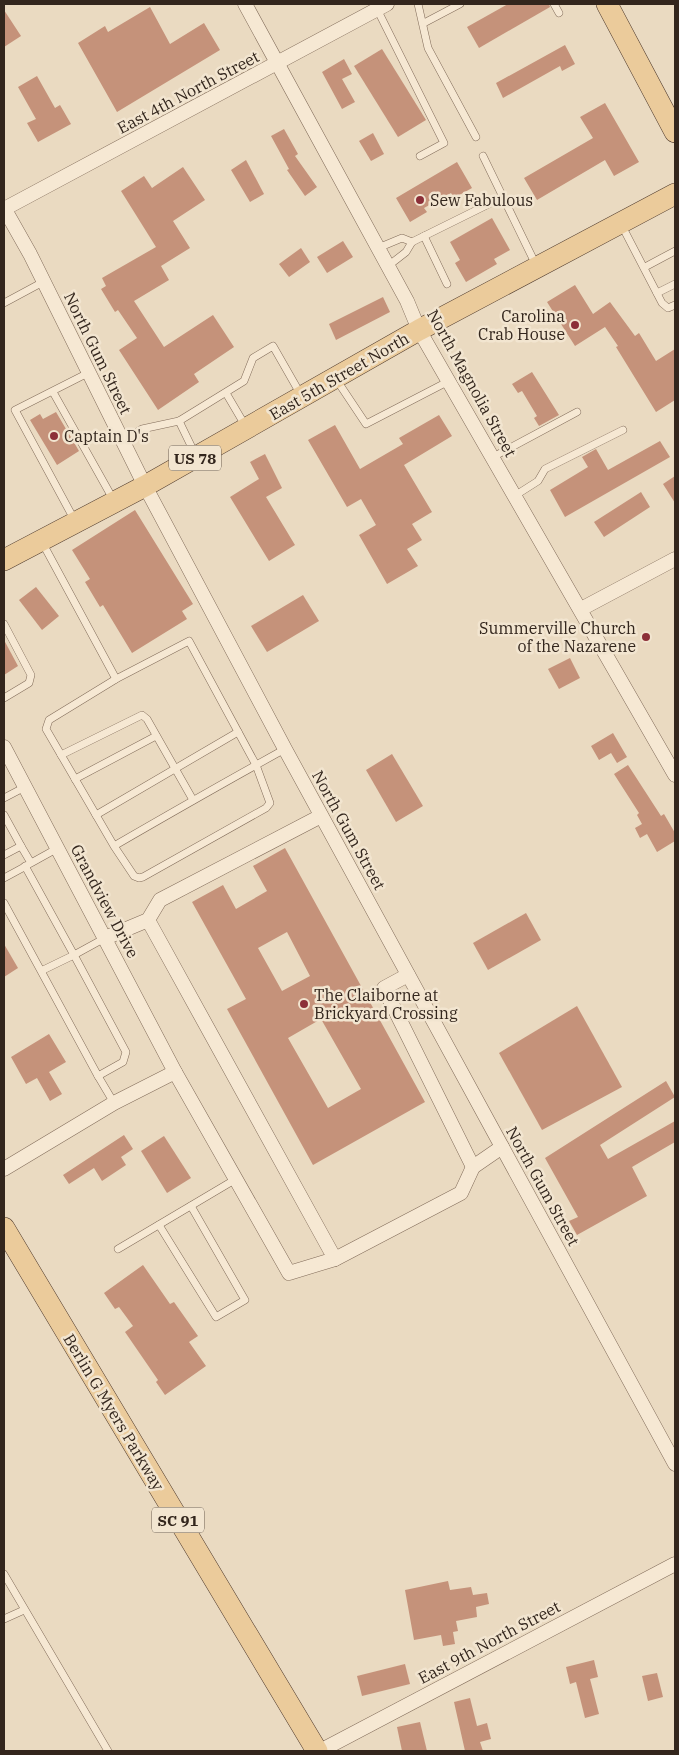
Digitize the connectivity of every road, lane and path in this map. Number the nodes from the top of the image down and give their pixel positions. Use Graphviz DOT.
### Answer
graph roads {
  1 [pos="245,4"];
  2 [pos="418,4"];
  3 [pos="460,4"];
  4 [pos="554,4"];
  5 [pos="607,4"];
  6 [pos="382,6"];
  7 [pos="559,13"];
  8 [pos="424,23"];
  9 [pos="279,64"];
  10 [pos="675,132"];
  11 [pos="476,137"];
  12 [pos="420,156"];
  13 [pos="483,156"];
  14 [pos="675,194"];
  15 [pos="503,197"];
  16 [pos="4,208"];
  17 [pos="621,223"];
  18 [pos="424,236"];
  19 [pos="412,242"];
  20 [pos="378,248"];
  21 [pos="675,252"];
  22 [pos="388,266"];
  23 [pos="644,267"];
  24 [pos="538,268"];
  25 [pos="43,282"];
  26 [pos="447,284"];
  27 [pos="675,284"];
  28 [pos="656,293"];
  29 [pos="4,303"];
  30 [pos="675,305"];
  31 [pos="419,330"];
  32 [pos="88,373"];
  33 [pos="336,378"];
  34 [pos="449,381"];
  35 [pos="53,392"];
  36 [pos="226,393"];
  37 [pos="303,397"];
  38 [pos="577,412"];
  39 [pos="178,421"];
  40 [pos="247,428"];
  41 [pos="623,430"];
  42 [pos="123,441"];
  43 [pos="197,457"];
  44 [pos="493,457"];
  45 [pos="146,486"];
  46 [pos="516,495"];
  47 [pos="114,502"];
  48 [pos="76,521"];
  49 [pos="41,540"];
  50 [pos="675,559"];
  51 [pos="4,560"];
  52 [pos="581,608"];
  53 [pos="4,624"];
  54 [pos="116,679"];
  55 [pos="4,698"];
  56 [pos="238,732"];
  57 [pos="156,736"];
  58 [pos="4,746"];
  59 [pos="285,749"];
  60 [pos="61,755"];
  61 [pos="7,761"];
  62 [pos="256,765"];
  63 [pos="176,769"];
  64 [pos="675,775"];
  65 [pos="75,779"];
  66 [pos="25,787"];
  67 [pos="4,798"];
  68 [pos="193,800"];
  69 [pos="4,815"];
  70 [pos="96,815"];
  71 [pos="322,816"];
  72 [pos="21,846"];
  73 [pos="114,846"];
  74 [pos="58,848"];
  75 [pos="4,855"];
  76 [pos="28,865"];
  77 [pos="4,878"];
  78 [pos="4,903"];
  79 [pos="148,920"];
  80 [pos="105,938"];
  81 [pos="74,955"];
  82 [pos="41,972"];
  83 [pos="408,975"];
  84 [pos="175,1072"];
  85 [pos="98,1076"];
  86 [pos="114,1103"];
  87 [pos="502,1147"];
  88 [pos="473,1167"];
  89 [pos="4,1169"];
  90 [pos="237,1179"];
  91 [pos="191,1206"];
  92 [pos="159,1225"];
  93 [pos="4,1228"];
  94 [pos="118,1249"];
  95 [pos="335,1258"];
  96 [pos="675,1464"];
  97 [pos="675,1564"];
  98 [pos="4,1574"];
  99 [pos="24,1610"];
  100 [pos="4,1619"];
  101 [pos="108,1751"];
  102 [pos="318,1751"];
  1 -- 9 [label="street, North Magnolia Street"];
  2 -- 8 [label="lane"];
  3 -- 8 [label="lane"];
  4 -- 7 [label="lane"];
  5 -- 10 [label="main road"];
  6 -- 9 [label="street, East 4th North Street"];
  6 -- 12 [label="lane"];
  8 -- 11 [label="lane"];
  9 -- 16 [label="street, East 4th North Street"];
  9 -- 20 [label="street, North Magnolia Street"];
  13 -- 15 [label="lane"];
  14 -- 17 [label="main road, East 5th Street North / US 78"];
  15 -- 18 [label="lane"];
  15 -- 24 [label="lane"];
  16 -- 25 [label="street, North Gum Street"];
  17 -- 23 [label="lane"];
  17 -- 24 [label="main road, East 5th Street North / US 78"];
  18 -- 19 [label="lane"];
  18 -- 26 [label="lane"];
  19 -- 20 [label="lane"];
  19 -- 22 [label="lane"];
  20 -- 22 [label="street, North Magnolia Street"];
  21 -- 23 [label="lane"];
  22 -- 31 [label="street, North Magnolia Street"];
  23 -- 28 [label="lane"];
  24 -- 31 [label="main road, East 5th Street North / US 78"];
  25 -- 29 [label="lane"];
  25 -- 32 [label="street, North Gum Street"];
  27 -- 28 [label="lane"];
  28 -- 30 [label="lane"];
  31 -- 33 [label="main road, East 5th Street North / US 78"];
  31 -- 34 [label="street, North Magnolia Street"];
  32 -- 35 [label="lane"];
  32 -- 42 [label="street, North Gum Street"];
  33 -- 34 [label="lane"];
  33 -- 37 [label="main road, East 5th Street North / US 78"];
  34 -- 44 [label="street, North Magnolia Street"];
  35 -- 47 [label="lane"];
  35 -- 48 [label="lane"];
  36 -- 37 [label="lane"];
  36 -- 39 [label="lane"];
  36 -- 40 [label="lane"];
  37 -- 40 [label="main road, East 5th Street North / US 78"];
  38 -- 44 [label="lane"];
  39 -- 42 [label="lane"];
  39 -- 43 [label="lane"];
  40 -- 43 [label="main road, East 5th Street North / US 78"];
  41 -- 46 [label="lane"];
  42 -- 45 [label="street, North Gum Street"];
  43 -- 45 [label="main road, East 5th Street North / US 78"];
  44 -- 46 [label="street, North Magnolia Street"];
  45 -- 47 [label="main road, East 5th Street North / US 78"];
  45 -- 59 [label="street, North Gum Street"];
  46 -- 52 [label="street, North Magnolia Street"];
  47 -- 48 [label="main road, East 5th Street North / US 78"];
  48 -- 49 [label="main road, East 5th Street North / US 78"];
  49 -- 51 [label="main road, East 5th Street North / US 78"];
  49 -- 54 [label="lane"];
  50 -- 52 [label="street"];
  52 -- 64 [label="street, North Magnolia Street"];
  53 -- 55 [label="lane"];
  54 -- 56 [label="lane"];
  54 -- 60 [label="lane"];
  56 -- 62 [label="lane"];
  56 -- 63 [label="lane"];
  57 -- 60 [label="lane"];
  57 -- 63 [label="lane"];
  57 -- 65 [label="lane"];
  58 -- 61 [label="street, Grandview Drive"];
  59 -- 62 [label="lane"];
  59 -- 71 [label="street, North Gum Street"];
  60 -- 65 [label="lane"];
  61 -- 66 [label="street, Grandview Drive"];
  62 -- 68 [label="lane"];
  62 -- 73 [label="lane"];
  63 -- 68 [label="lane"];
  63 -- 70 [label="lane"];
  65 -- 70 [label="lane"];
  66 -- 67 [label="lane"];
  66 -- 74 [label="street, Grandview Drive"];
  68 -- 73 [label="lane"];
  69 -- 72 [label="lane"];
  70 -- 73 [label="lane"];
  71 -- 79 [label="street"];
  71 -- 83 [label="street, North Gum Street"];
  72 -- 75 [label="lane"];
  72 -- 76 [label="lane"];
  74 -- 76 [label="lane"];
  74 -- 80 [label="street, Grandview Drive"];
  76 -- 77 [label="lane"];
  76 -- 81 [label="lane"];
  78 -- 82 [label="lane"];
  79 -- 80 [label="street"];
  79 -- 95 [label="street"];
  80 -- 81 [label="lane"];
  80 -- 84 [label="street, Grandview Drive"];
  81 -- 82 [label="lane"];
  81 -- 85 [label="lane"];
  82 -- 85 [label="lane"];
  83 -- 87 [label="street, North Gum Street"];
  83 -- 88 [label="street"];
  84 -- 86 [label="street"];
  84 -- 90 [label="street, Grandview Drive"];
  85 -- 86 [label="lane"];
  86 -- 89 [label="street"];
  87 -- 88 [label="street"];
  87 -- 96 [label="street, North Gum Street"];
  88 -- 95 [label="street"];
  90 -- 91 [label="lane"];
  90 -- 95 [label="street, Grandview Drive"];
  91 -- 92 [label="lane"];
  91 -- 92 [label="lane"];
  92 -- 94 [label="lane"];
  93 -- 102 [label="main road, Berlin G Myers Parkway / SC 91"];
  97 -- 102 [label="street, East 9th North Street"];
  98 -- 99 [label="lane"];
  99 -- 100 [label="lane"];
  99 -- 101 [label="lane"];
}
